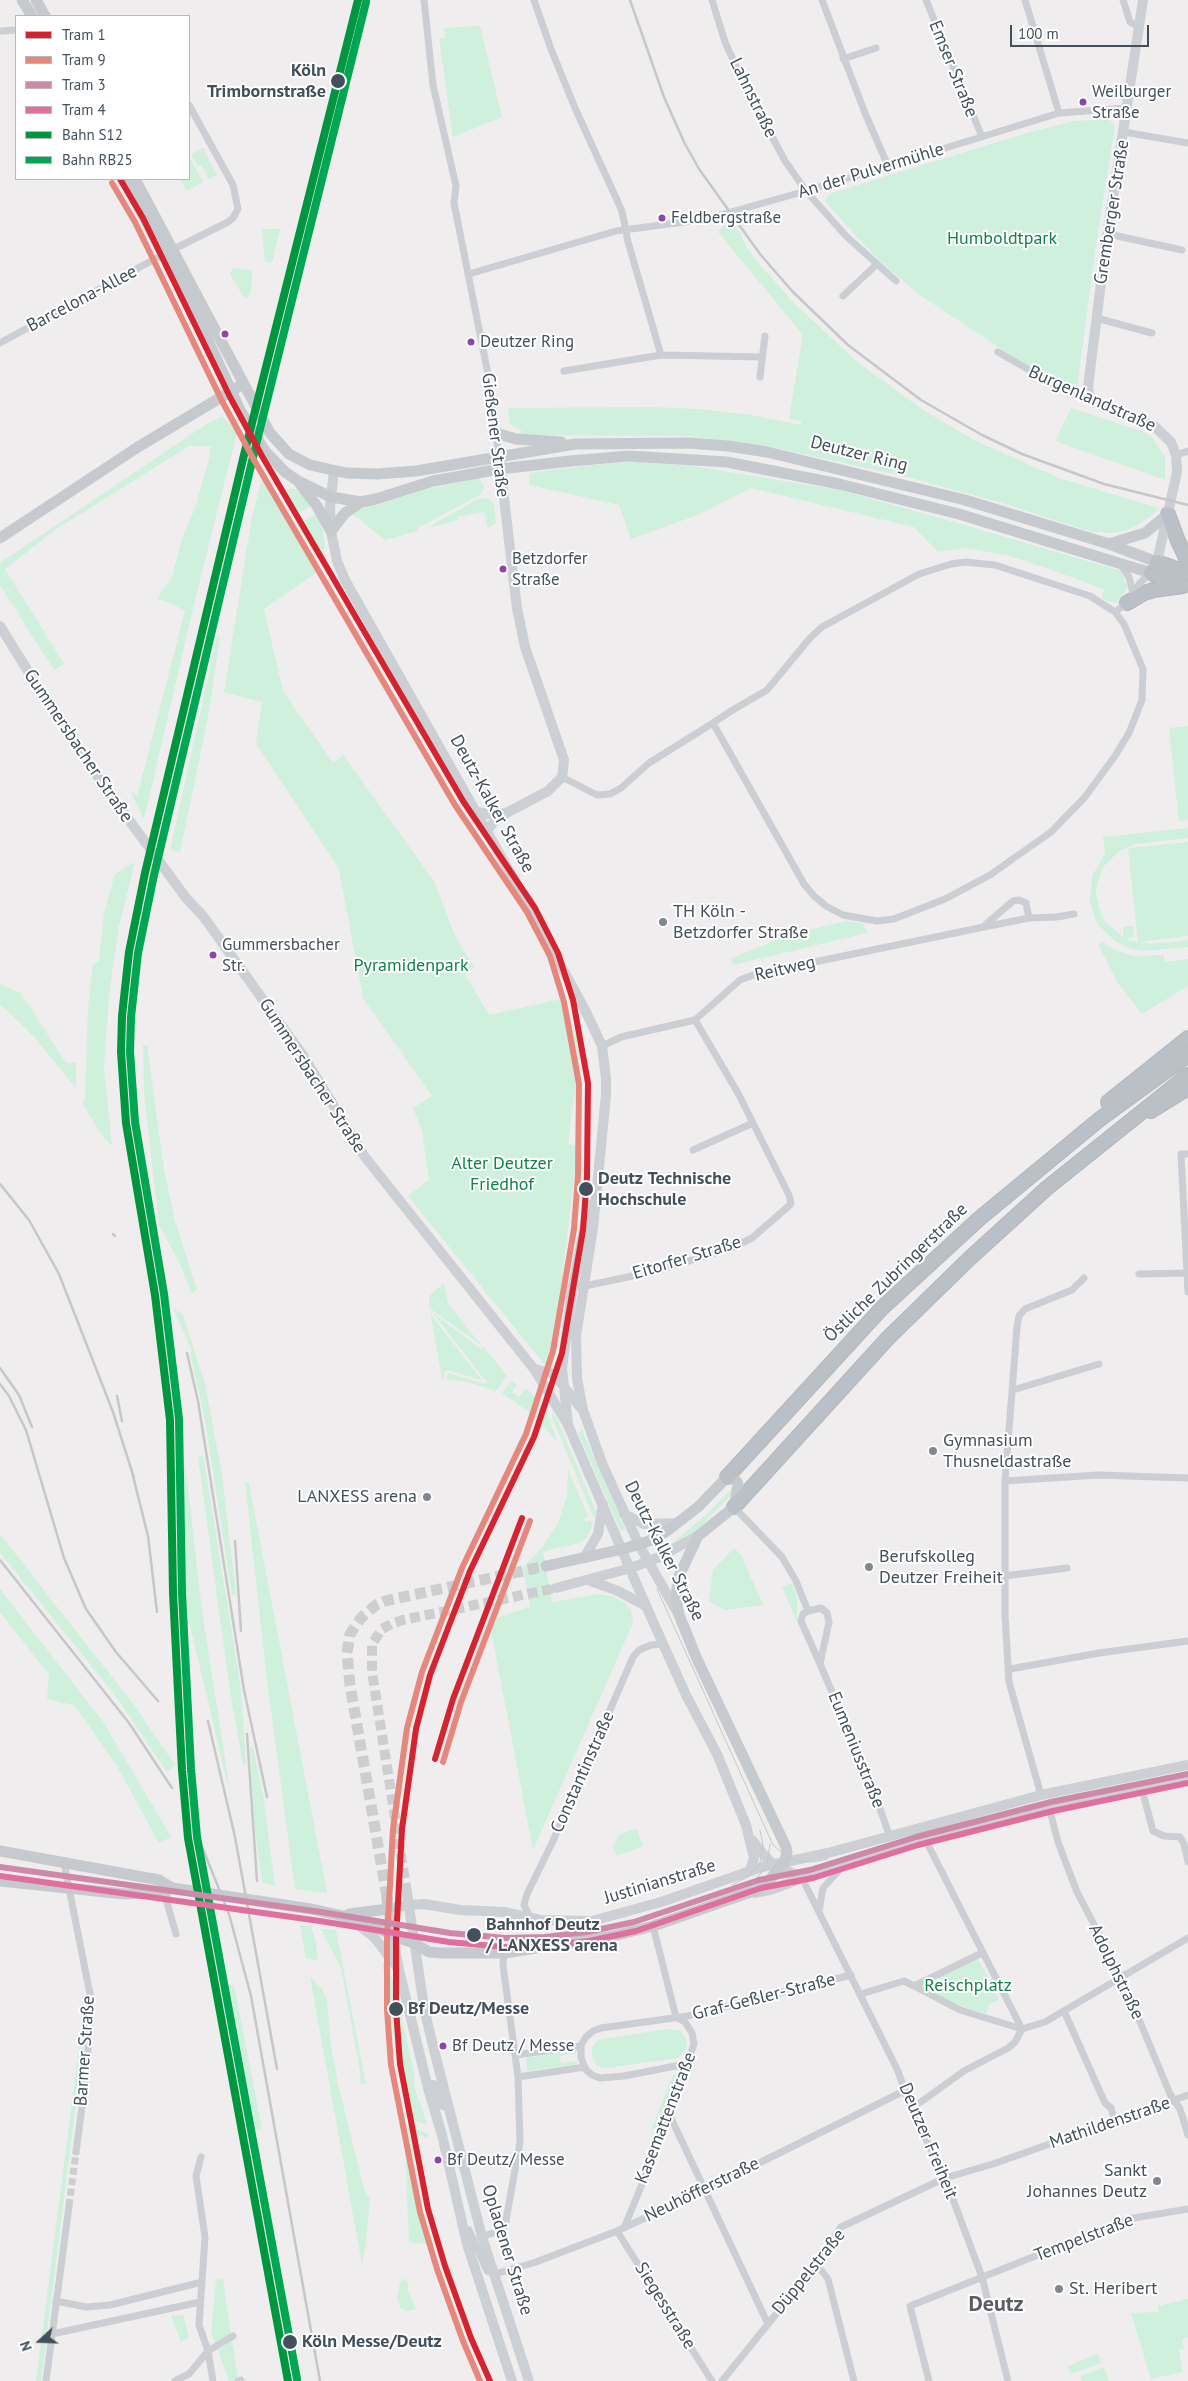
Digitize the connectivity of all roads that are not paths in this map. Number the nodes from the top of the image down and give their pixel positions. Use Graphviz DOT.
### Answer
graph roads {
  1 [pos="22,0"];
  2 [pos="424,0"];
  3 [pos="534,0"];
  4 [pos="712,0"];
  5 [pos="822,0"];
  6 [pos="926,0"];
  7 [pos="1025,0"];
  8 [pos="1123,0"];
  9 [pos="1144,0"];
  10 [pos="38,12"];
  11 [pos="1139,27"];
  12 [pos="15,30"];
  13 [pos="0,31"];
  14 [pos="876,48"];
  15 [pos="843,59"];
  16 [pos="190,107"];
  17 [pos="1127,108"];
  18 [pos="1059,113"];
  19 [pos="1124,132"];
  20 [pos="982,137"];
  21 [pos="1188,142"];
  22 [pos="888,166"];
  23 [pos="125,180"];
  24 [pos="135,180"];
  25 [pos="806,191"];
  26 [pos="626,230"];
  27 [pos="1108,234"];
  28 [pos="1182,250"];
  29 [pos="169,252"];
  30 [pos="876,264"];
  31 [pos="470,274"];
  32 [pos="896,281"];
  33 [pos="843,296"];
  34 [pos="1096,318"];
  35 [pos="1152,334"];
  36 [pos="765,336"];
  37 [pos="0,343"];
  38 [pos="998,352"];
  39 [pos="662,355"];
  40 [pos="762,357"];
  41 [pos="564,370"];
  42 [pos="760,377"];
  43 [pos="244,384"];
  44 [pos="232,390"];
  45 [pos="1089,395"];
  46 [pos="496,433"];
  47 [pos="576,444"];
  48 [pos="1188,451"];
  49 [pos="1176,455"];
  50 [pos="499,456"];
  51 [pos="500,469"];
  52 [pos="334,471"];
  53 [pos="298,481"];
  54 [pos="331,497"];
  55 [pos="361,502"];
  56 [pos="1168,514"];
  57 [pos="331,530"];
  58 [pos="0,538"];
  59 [pos="1109,544"];
  60 [pos="1188,562"];
  61 [pos="1120,563"];
  62 [pos="1154,567"];
  63 [pos="1186,582"];
  64 [pos="1130,598"];
  65 [pos="1115,612"];
  66 [pos="0,626"];
  67 [pos="713,723"];
  68 [pos="562,777"];
  69 [pos="474,811"];
  70 [pos="508,813"];
  71 [pos="486,832"];
  72 [pos="1074,914"];
  73 [pos="1029,918"];
  74 [pos="984,927"];
  75 [pos="695,1020"];
  76 [pos="1188,1038"];
  77 [pos="602,1046"];
  78 [pos="1188,1055"];
  79 [pos="1188,1075"];
  80 [pos="1188,1088"];
  81 [pos="753,1123"];
  82 [pos="1128,1123"];
  83 [pos="693,1150"];
  84 [pos="1184,1154"];
  85 [pos="596,1193"];
  86 [pos="980,1218"];
  87 [pos="1187,1273"];
  88 [pos="1139,1274"];
  89 [pos="1084,1278"];
  90 [pos="584,1286"];
  91 [pos="572,1291"];
  92 [pos="1188,1292"];
  93 [pos="1099,1364"];
  94 [pos="534,1369"];
  95 [pos="563,1386"];
  96 [pos="1013,1390"];
  97 [pos="582,1410"];
  98 [pos="568,1425"];
  99 [pos="727,1477"];
  100 [pos="1188,1478"];
  101 [pos="1004,1481"];
  102 [pos="603,1503"];
  103 [pos="734,1507"];
  104 [pos="624,1514"];
  105 [pos="677,1524"];
  106 [pos="698,1536"];
  107 [pos="639,1545"];
  108 [pos="623,1549"];
  109 [pos="584,1558"];
  110 [pos="649,1562"];
  111 [pos="546,1566"];
  112 [pos="631,1568"];
  113 [pos="1068,1568"];
  114 [pos="1004,1576"];
  115 [pos="588,1580"];
  116 [pos="556,1588"];
  117 [pos="646,1606"];
  118 [pos="808,1611"];
  119 [pos="678,1615"];
  120 [pos="1188,1640"];
  121 [pos="663,1644"];
  122 [pos="820,1664"];
  123 [pos="1010,1669"];
  124 [pos="1188,1765"];
  125 [pos="1188,1778"];
  126 [pos="1141,1786"];
  127 [pos="1041,1795"];
  128 [pos="1049,1807"];
  129 [pos="750,1836"];
  130 [pos="890,1837"];
  131 [pos="925,1839"];
  132 [pos="0,1851"];
  133 [pos="1188,1862"];
  134 [pos="64,1863"];
  135 [pos="846,1864"];
  136 [pos="779,1865"];
  137 [pos="750,1871"];
  138 [pos="802,1878"];
  139 [pos="0,1880"];
  140 [pos="69,1887"];
  141 [pos="170,1888"];
  142 [pos="407,1893"];
  143 [pos="751,1893"];
  144 [pos="388,1903"];
  145 [pos="409,1904"];
  146 [pos="818,1911"];
  147 [pos="345,1915"];
  148 [pos="530,1917"];
  149 [pos="653,1926"];
  150 [pos="176,1934"];
  151 [pos="393,1936"];
  152 [pos="1188,1938"];
  153 [pos="414,1944"];
  154 [pos="504,1953"];
  155 [pos="982,1953"];
  156 [pos="399,1970"];
  157 [pos="851,1975"];
  158 [pos="1121,1976"];
  159 [pos="914,1986"];
  160 [pos="861,1994"];
  161 [pos="1064,2011"];
  162 [pos="676,2017"];
  163 [pos="1022,2029"];
  164 [pos="581,2046"];
  165 [pos="516,2055"];
  166 [pos="584,2067"];
  167 [pos="686,2067"];
  168 [pos="518,2076"];
  169 [pos="428,2088"];
  170 [pos="904,2091"];
  171 [pos="1188,2095"];
  172 [pos="1174,2100"];
  173 [pos="911,2109"];
  174 [pos="452,2116"];
  175 [pos="670,2116"];
  176 [pos="1115,2122"];
  177 [pos="1188,2135"];
  178 [pos="76,2152"];
  179 [pos="201,2157"];
  180 [pos="946,2178"];
  181 [pos="705,2190"];
  182 [pos="69,2206"];
  183 [pos="1188,2209"];
  184 [pos="462,2221"];
  185 [pos="624,2228"];
  186 [pos="469,2230"];
  187 [pos="617,2231"];
  188 [pos="482,2237"];
  189 [pos="815,2266"];
  190 [pos="495,2274"];
  191 [pos="982,2277"];
  192 [pos="202,2282"];
  193 [pos="56,2301"];
  194 [pos="200,2302"];
  195 [pos="768,2324"];
  196 [pos="52,2334"];
  197 [pos="234,2336"];
  198 [pos="208,2351"];
  199 [pos="190,2378"];
  200 [pos="46,2381"];
  201 [pos="174,2381"];
  202 [pos="213,2381"];
  203 [pos="512,2381"];
  204 [pos="529,2381"];
  205 [pos="712,2381"];
  206 [pos="722,2381"];
  207 [pos="854,2381"];
  208 [pos="929,2381"];
  209 [pos="1008,2381"];
  1 -- 10 [label="main road"];
  2 -- 31 [label="street, Gießener Straße"];
  3 -- 26 [label="street"];
  4 -- 25 [label="street, Lahnstraße"];
  5 -- 15 [label="street"];
  6 -- 20 [label="street, Emser Straße"];
  7 -- 18 [label="street"];
  8 -- 11 [label="street"];
  9 -- 11 [label="main road, Gremberger Straße"];
  11 -- 17 [label="main road, Gremberger Straße"];
  12 -- 13 [label="street"];
  14 -- 15 [label="street"];
  15 -- 22 [label="street"];
  16 -- 29 [label="street, Barcelona-Allee"];
  17 -- 18 [label="street, An der Pulvermühle"];
  17 -- 19 [label="main road, Gremberger Straße"];
  18 -- 20 [label="street, An der Pulvermühle"];
  19 -- 21 [label="street"];
  19 -- 27 [label="main road, Gremberger Straße"];
  20 -- 22 [label="street, An der Pulvermühle"];
  22 -- 25 [label="street, An der Pulvermühle"];
  23 -- 29 [label="main road"];
  24 -- 29 [label="main road"];
  25 -- 26 [label="street, An der Pulvermühle"];
  25 -- 30 [label="street"];
  26 -- 31 [label="street, An der Pulvermühle"];
  26 -- 39 [label="street"];
  27 -- 28 [label="street"];
  27 -- 34 [label="main road, Gremberger Straße"];
  29 -- 37 [label="street, Barcelona-Allee"];
  29 -- 43 [label="main road, Deutzer Ring"];
  29 -- 44 [label="main road"];
  30 -- 32 [label="street"];
  30 -- 33 [label="street"];
  31 -- 46 [label="street, Gießener Straße"];
  34 -- 35 [label="street"];
  34 -- 45 [label="main road, Gremberger Straße"];
  36 -- 40 [label="street"];
  38 -- 45 [label="street, Burgenlandstraße"];
  39 -- 40 [label="street"];
  39 -- 41 [label="street"];
  40 -- 42 [label="street"];
  43 -- 44 [label="main road"];
  43 -- 52 [label="main road, Deutzer Ring"];
  44 -- 53 [label="main road"];
  44 -- 58 [label="main road"];
  45 -- 49 [label="main road, Burgenlandstraße"];
  46 -- 47 [label="main road"];
  46 -- 50 [label="street, Gießener Straße"];
  47 -- 50 [label="main road, Deutzer Ring"];
  47 -- 59 [label="main road, Deutzer Ring"];
  48 -- 49 [label="street"];
  49 -- 56 [label="main road"];
  50 -- 51 [label="main road, Gießener Straße"];
  50 -- 52 [label="main road, Deutzer Ring"];
  51 -- 55 [label="main road, Deutzer Ring"];
  51 -- 61 [label="main road, Deutzer Ring"];
  51 -- 68 [label="main road, Gießener Straße"];
  52 -- 54 [label="main road, Deutz-Kalker Straße"];
  53 -- 54 [label="main road, Deutzer Ring"];
  53 -- 57 [label="main road"];
  54 -- 55 [label="main road, Deutzer Ring"];
  54 -- 57 [label="main road, Deutz-Kalker Straße"];
  55 -- 57 [label="main road"];
  56 -- 59 [label="main road"];
  56 -- 60 [label="highway"];
  56 -- 62 [label="main road"];
  57 -- 69 [label="main road, Deutz-Kalker Straße"];
  59 -- 62 [label="main road, Deutzer Ring"];
  61 -- 62 [label="main road, Deutzer Ring"];
  61 -- 64 [label="street"];
  62 -- 63 [label="highway, Deutzer Ring"];
  62 -- 64 [label="street"];
  63 -- 64 [label="highway"];
  64 -- 65 [label="street"];
  65 -- 67 [label="street"];
  65 -- 67 [label="street"];
  66 -- 94 [label="main road, Gummersbacher Straße"];
  67 -- 68 [label="street"];
  68 -- 70 [label="main road"];
  69 -- 70 [label="main road"];
  69 -- 71 [label="main road, Deutz-Kalker Straße"];
  70 -- 71 [label="main road"];
  71 -- 77 [label="main road, Deutz-Kalker Straße"];
  72 -- 73 [label="street, Reitweg"];
  73 -- 74 [label="street, Reitweg"];
  73 -- 74 [label="street"];
  74 -- 75 [label="street, Reitweg"];
  75 -- 77 [label="street, Reitweg"];
  75 -- 81 [label="street, Eitorfer Straße"];
  76 -- 86 [label="highway"];
  77 -- 85 [label="main road, Deutz-Kalker Straße"];
  78 -- 86 [label="highway, Östliche Zubringerstraße"];
  79 -- 82 [label="highway"];
  80 -- 82 [label="highway"];
  81 -- 83 [label="street"];
  81 -- 90 [label="street, Eitorfer Straße"];
  82 -- 103 [label="highway"];
  84 -- 87 [label="street"];
  85 -- 90 [label="main road, Deutz-Kalker Straße"];
  85 -- 91 [label="main road, Deutz-Kalker Straße"];
  86 -- 99 [label="highway, Östliche Zubringerstraße"];
  87 -- 88 [label="street"];
  87 -- 92 [label="street"];
  89 -- 96 [label="street"];
  90 -- 91 [label="street, Eitorfer Straße"];
  90 -- 97 [label="main road, Deutz-Kalker Straße"];
  91 -- 95 [label="main road, Deutz-Kalker Straße"];
  93 -- 96 [label="street"];
  94 -- 95 [label="main road, Gummersbacher Straße"];
  94 -- 98 [label="main road, Gummersbacher Straße"];
  95 -- 97 [label="main road, Gummersbacher Straße"];
  95 -- 98 [label="main road, Deutz-Kalker Straße"];
  96 -- 101 [label="street"];
  97 -- 104 [label="main road, Deutz-Kalker Straße"];
  98 -- 102 [label="main road, Deutz-Kalker Straße"];
  99 -- 103 [label="main road"];
  99 -- 105 [label="main road, Östliche Zubringerstraße"];
  100 -- 101 [label="street"];
  101 -- 114 [label="street"];
  102 -- 108 [label="main road, Deutz-Kalker Straße"];
  102 -- 109 [label="main road"];
  103 -- 106 [label="main road"];
  103 -- 118 [label="street, Eumeniusstraße"];
  104 -- 105 [label="main road"];
  104 -- 107 [label="main road, Deutz-Kalker Straße"];
  105 -- 107 [label="main road, Östliche Zubringerstraße"];
  106 -- 110 [label="main road"];
  106 -- 119 [label="main road"];
  107 -- 108 [label="main road, Östliche Zubringerstraße"];
  107 -- 110 [label="main road, Deutz-Kalker Straße"];
  108 -- 109 [label="main road"];
  108 -- 112 [label="main road, Deutz-Kalker Straße"];
  109 -- 111 [label="main road"];
  110 -- 112 [label="main road"];
  110 -- 119 [label="main road, Deutz-Kalker Straße"];
  112 -- 115 [label="main road"];
  112 -- 117 [label="main road, Deutz-Kalker Straße"];
  113 -- 114 [label="street"];
  114 -- 123 [label="street"];
  115 -- 116 [label="main road"];
  115 -- 117 [label="main road"];
  117 -- 121 [label="main road, Deutz-Kalker Straße"];
  118 -- 122 [label="street, Eumeniusstraße"];
  118 -- 122 [label="street"];
  119 -- 136 [label="main road, Deutz-Kalker Straße"];
  120 -- 123 [label="street"];
  121 -- 129 [label="main road, Deutz-Kalker Straße"];
  121 -- 148 [label="street, Constantinstraße"];
  122 -- 130 [label="street, Eumeniusstraße"];
  123 -- 127 [label="street"];
  124 -- 127 [label="main road, Justinianstraße"];
  125 -- 126 [label="main road"];
  126 -- 128 [label="main road"];
  126 -- 133 [label="street"];
  127 -- 130 [label="main road, Justinianstraße"];
  128 -- 131 [label="main road"];
  128 -- 158 [label="street, Adolphstraße"];
  129 -- 136 [label="main road"];
  129 -- 137 [label="main road, Deutz-Kalker Straße"];
  130 -- 136 [label="main road, Justinianstraße"];
  131 -- 135 [label="main road"];
  131 -- 155 [label="street"];
  132 -- 134 [label="main road"];
  134 -- 140 [label="street, Barmer Straße"];
  134 -- 141 [label="main road"];
  135 -- 138 [label="main road"];
  135 -- 146 [label="street"];
  136 -- 137 [label="main road, Justinianstraße"];
  136 -- 138 [label="main road"];
  136 -- 143 [label="main road"];
  137 -- 148 [label="main road, Justinianstraße"];
  138 -- 143 [label="main road"];
  138 -- 146 [label="street, Deutzer Freiheit"];
  139 -- 140 [label="main road"];
  140 -- 141 [label="main road"];
  140 -- 178 [label="street, Barmer Straße"];
  141 -- 147 [label="main road"];
  141 -- 150 [label="street"];
  142 -- 145 [label="main road, Opladener Straße"];
  143 -- 149 [label="main road"];
  144 -- 145 [label="main road, Justinianstraße"];
  144 -- 147 [label="main road"];
  144 -- 151 [label="main road, Opladener Straße"];
  145 -- 148 [label="main road, Justinianstraße"];
  145 -- 153 [label="main road, Opladener Straße"];
  146 -- 157 [label="street, Deutzer Freiheit"];
  147 -- 151 [label="main road"];
  147 -- 156 [label="main road"];
  149 -- 154 [label="main road"];
  149 -- 162 [label="street, Kasemattenstraße"];
  151 -- 153 [label="main road"];
  151 -- 156 [label="main road, Opladener Straße"];
  152 -- 158 [label="street"];
  153 -- 154 [label="main road"];
  153 -- 174 [label="main road, Opladener Straße"];
  154 -- 165 [label="street"];
  155 -- 159 [label="street"];
  155 -- 163 [label="street"];
  156 -- 169 [label="main road, Opladener Straße"];
  157 -- 160 [label="street, Deutzer Freiheit"];
  157 -- 162 [label="street, Graf-Geßler-Straße"];
  158 -- 161 [label="street"];
  158 -- 172 [label="street, Adolphstraße"];
  159 -- 160 [label="street"];
  159 -- 163 [label="street"];
  160 -- 170 [label="street, Deutzer Freiheit"];
  161 -- 163 [label="street"];
  161 -- 176 [label="street"];
  162 -- 164 [label="street, Graf-Geßler-Straße"];
  162 -- 167 [label="street, Kasemattenstraße"];
  163 -- 173 [label="street"];
  164 -- 165 [label="street"];
  164 -- 166 [label="street"];
  165 -- 168 [label="street"];
  166 -- 167 [label="street"];
  166 -- 168 [label="street"];
  167 -- 175 [label="street, Kasemattenstraße"];
  168 -- 188 [label="street"];
  169 -- 174 [label="main road"];
  169 -- 184 [label="main road, Opladener Straße"];
  170 -- 173 [label="street, Deutzer Freiheit"];
  170 -- 181 [label="street, Neuhöfferstraße"];
  171 -- 172 [label="street, Mathildenstraße"];
  172 -- 176 [label="street, Mathildenstraße"];
  172 -- 177 [label="street, Adolphstraße"];
  173 -- 180 [label="street, Deutzer Freiheit"];
  174 -- 188 [label="main road, Opladener Straße"];
  175 -- 181 [label="street"];
  175 -- 185 [label="street, Kasemattenstraße"];
  176 -- 180 [label="street, Mathildenstraße"];
  179 -- 192 [label="street"];
  180 -- 189 [label="street, Düppelstraße"];
  180 -- 191 [label="street, Deutzer Freiheit"];
  181 -- 185 [label="street, Neuhöfferstraße"];
  181 -- 195 [label="street"];
  182 -- 193 [label="street"];
  183 -- 191 [label="street, Tempelstraße"];
  184 -- 186 [label="street"];
  184 -- 203 [label="main road, Opladener Straße"];
  185 -- 187 [label="street, Neuhöfferstraße"];
  186 -- 188 [label="street"];
  186 -- 190 [label="street"];
  187 -- 190 [label="street, Neuhöfferstraße"];
  187 -- 205 [label="street, Siegesstraße"];
  188 -- 190 [label="main road, Opladener Straße"];
  189 -- 195 [label="street, Düppelstraße"];
  189 -- 207 [label="street"];
  190 -- 204 [label="main road, Opladener Straße"];
  191 -- 208 [label="street, Tempelstraße"];
  191 -- 209 [label="street, Deutzer Freiheit"];
  192 -- 193 [label="street"];
  192 -- 194 [label="street"];
  193 -- 196 [label="street"];
  194 -- 196 [label="street"];
  194 -- 198 [label="street"];
  195 -- 206 [label="street, Düppelstraße"];
  196 -- 200 [label="street"];
  197 -- 198 [label="street"];
  198 -- 199 [label="street"];
  198 -- 202 [label="street"];
  199 -- 201 [label="street"];
}
